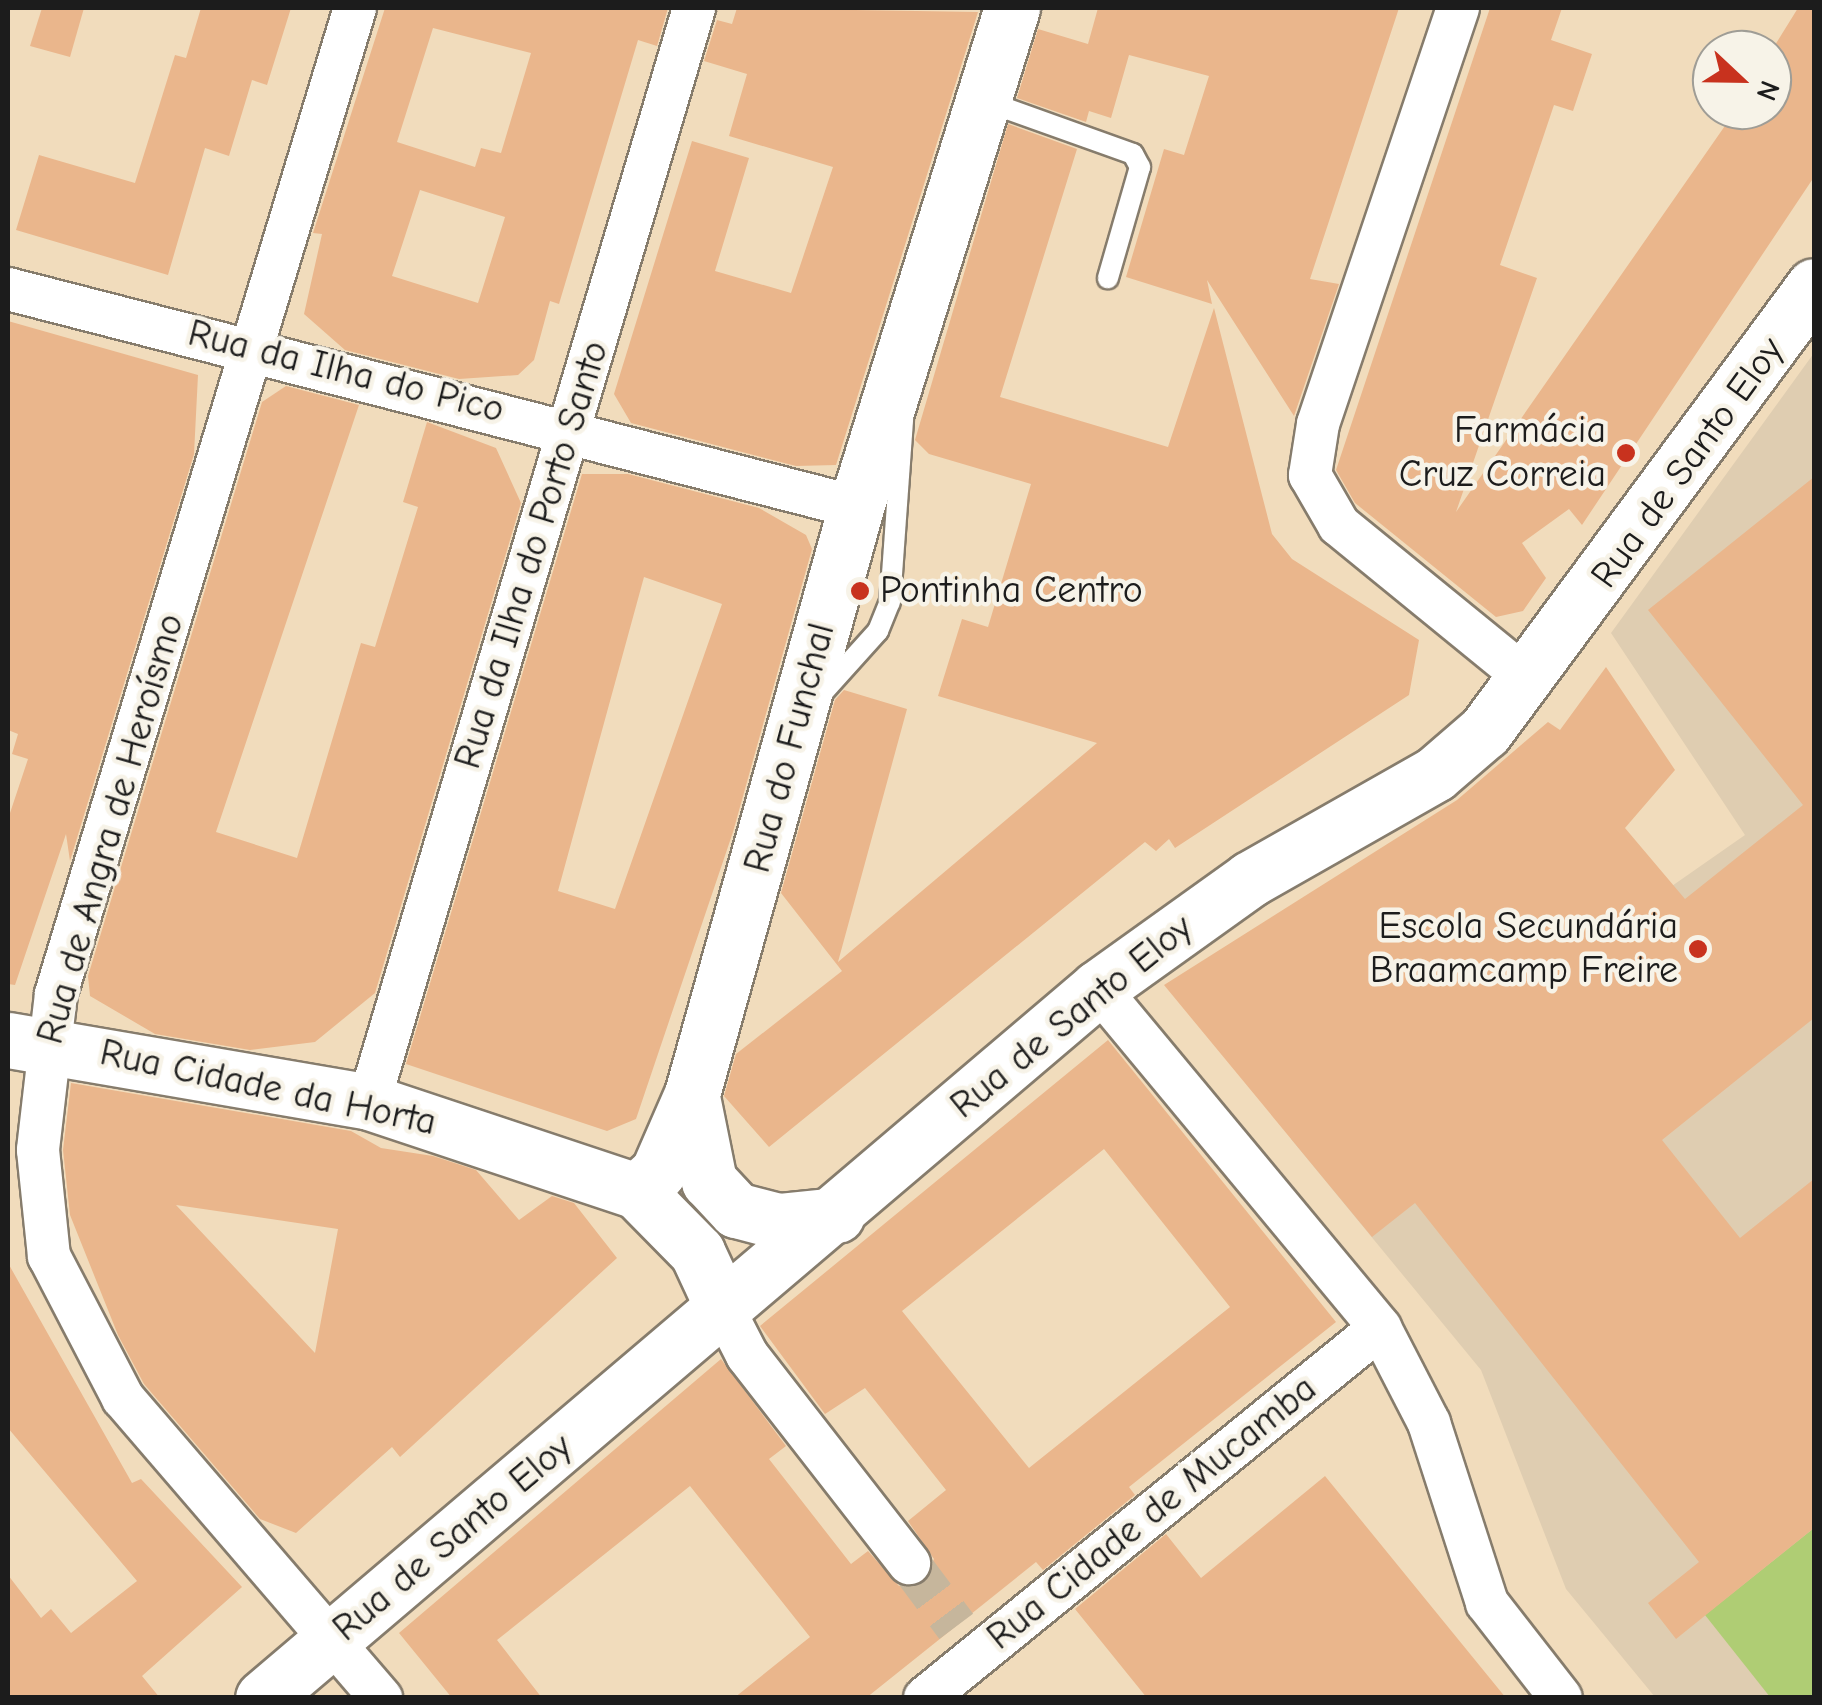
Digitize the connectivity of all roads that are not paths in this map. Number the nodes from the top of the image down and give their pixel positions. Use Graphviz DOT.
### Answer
graph roads {
  1 [pos="355,8"];
  2 [pos="694,8"];
  3 [pos="1012,8"];
  4 [pos="1458,8"];
  5 [pos="983,100"];
  6 [pos="1108,278"];
  7 [pos="1814,286"];
  8 [pos="8,289"];
  9 [pos="254,349"];
  10 [pos="900,367"];
  11 [pos="570,428"];
  12 [pos="856,507"];
  13 [pos="1530,680"];
  14 [pos="792,755"];
  15 [pos="1098,988"];
  16 [pos="27,1042"];
  17 [pos="692,1094"];
  18 [pos="369,1102"];
  19 [pos="637,1192"];
  20 [pos="837,1215"];
  21 [pos="724,1310"];
  22 [pos="1380,1328"];
  23 [pos="909,1564"];
  24 [pos="333,1640"];
  25 [pos="263,1698"];
  26 [pos="382,1698"];
  27 [pos="924,1698"];
  28 [pos="1561,1698"];
  1 -- 9 [label="street, Rua de Angra de Heroísmo"];
  2 -- 11 [label="street, Rua da Ilha do Porto Santo"];
  3 -- 5 [label="main road, Rua do Funchal"];
  4 -- 13 [label="street"];
  5 -- 6 [label="lane"];
  5 -- 10 [label="main road, Rua do Funchal"];
  7 -- 13 [label="main road, Rua de Santo Eloy"];
  8 -- 9 [label="street, Rua da Ilha do Pico"];
  9 -- 11 [label="street, Rua da Ilha do Pico"];
  9 -- 16 [label="street, Rua de Angra de Heroísmo"];
  10 -- 12 [label="main road, Rua do Funchal"];
  10 -- 14 [label="lane"];
  11 -- 12 [label="street, Rua da Ilha do Pico"];
  11 -- 18 [label="street, Rua da Ilha do Porto Santo"];
  12 -- 14 [label="main road, Rua do Funchal"];
  13 -- 15 [label="main road, Rua de Santo Eloy"];
  14 -- 17 [label="main road, Rua do Funchal"];
  15 -- 20 [label="main road, Rua de Santo Eloy"];
  15 -- 22 [label="street"];
  16 -- 18 [label="main road, Rua Cidade da Horta"];
  16 -- 24 [label="street, Rua de Angra de Heroísmo"];
  17 -- 19 [label="main road, Rua do Funchal"];
  17 -- 20 [label="main road"];
  18 -- 19 [label="main road, Rua Cidade da Horta"];
  19 -- 21 [label="main road"];
  20 -- 21 [label="main road, Rua de Santo Eloy"];
  21 -- 23 [label="street"];
  21 -- 24 [label="main road, Rua de Santo Eloy"];
  22 -- 27 [label="street, Rua Cidade de Mucamba"];
  22 -- 28 [label="street"];
  24 -- 25 [label="main road, Rua de Santo Eloy"];
  24 -- 26 [label="street, Rua de Angra de Heroísmo"];
}
